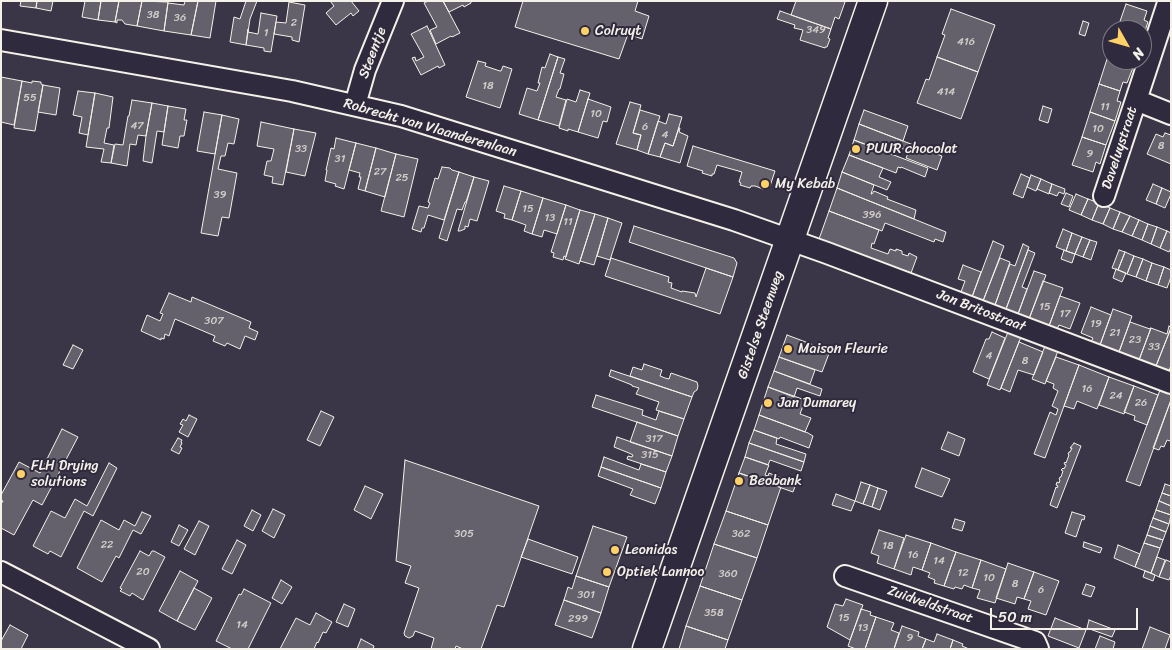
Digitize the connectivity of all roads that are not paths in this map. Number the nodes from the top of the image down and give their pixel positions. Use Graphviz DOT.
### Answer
graph roads {
  1 [pos="393,1"];
  2 [pos="873,1"];
  3 [pos="1168,2"];
  4 [pos="1,40"];
  5 [pos="1136,100"];
  6 [pos="355,105"];
  7 [pos="1171,114"];
  8 [pos="1104,196"];
  9 [pos="790,240"];
  10 [pos="1171,383"];
  11 [pos="1,572"];
  12 [pos="845,576"];
  13 [pos="149,649"];
  14 [pos="647,649"];
  15 [pos="1038,649"];
  1 -- 6 [label="street, Steentje"];
  2 -- 9 [label="main road, Gistelse Steenweg"];
  3 -- 5 [label="street, Daveluystraat"];
  4 -- 6 [label="street, Robrecht van Vlaanderenlaan"];
  5 -- 7 [label="street, Daveluystraat"];
  5 -- 8 [label="street, Daveluystraat"];
  6 -- 9 [label="street, Robrecht van Vlaanderenlaan"];
  9 -- 10 [label="street, Jan Britostraat"];
  9 -- 14 [label="main road, Gistelse Steenweg"];
  11 -- 13 [label="street"];
  12 -- 15 [label="street, Zuidveldstraat"];
}
